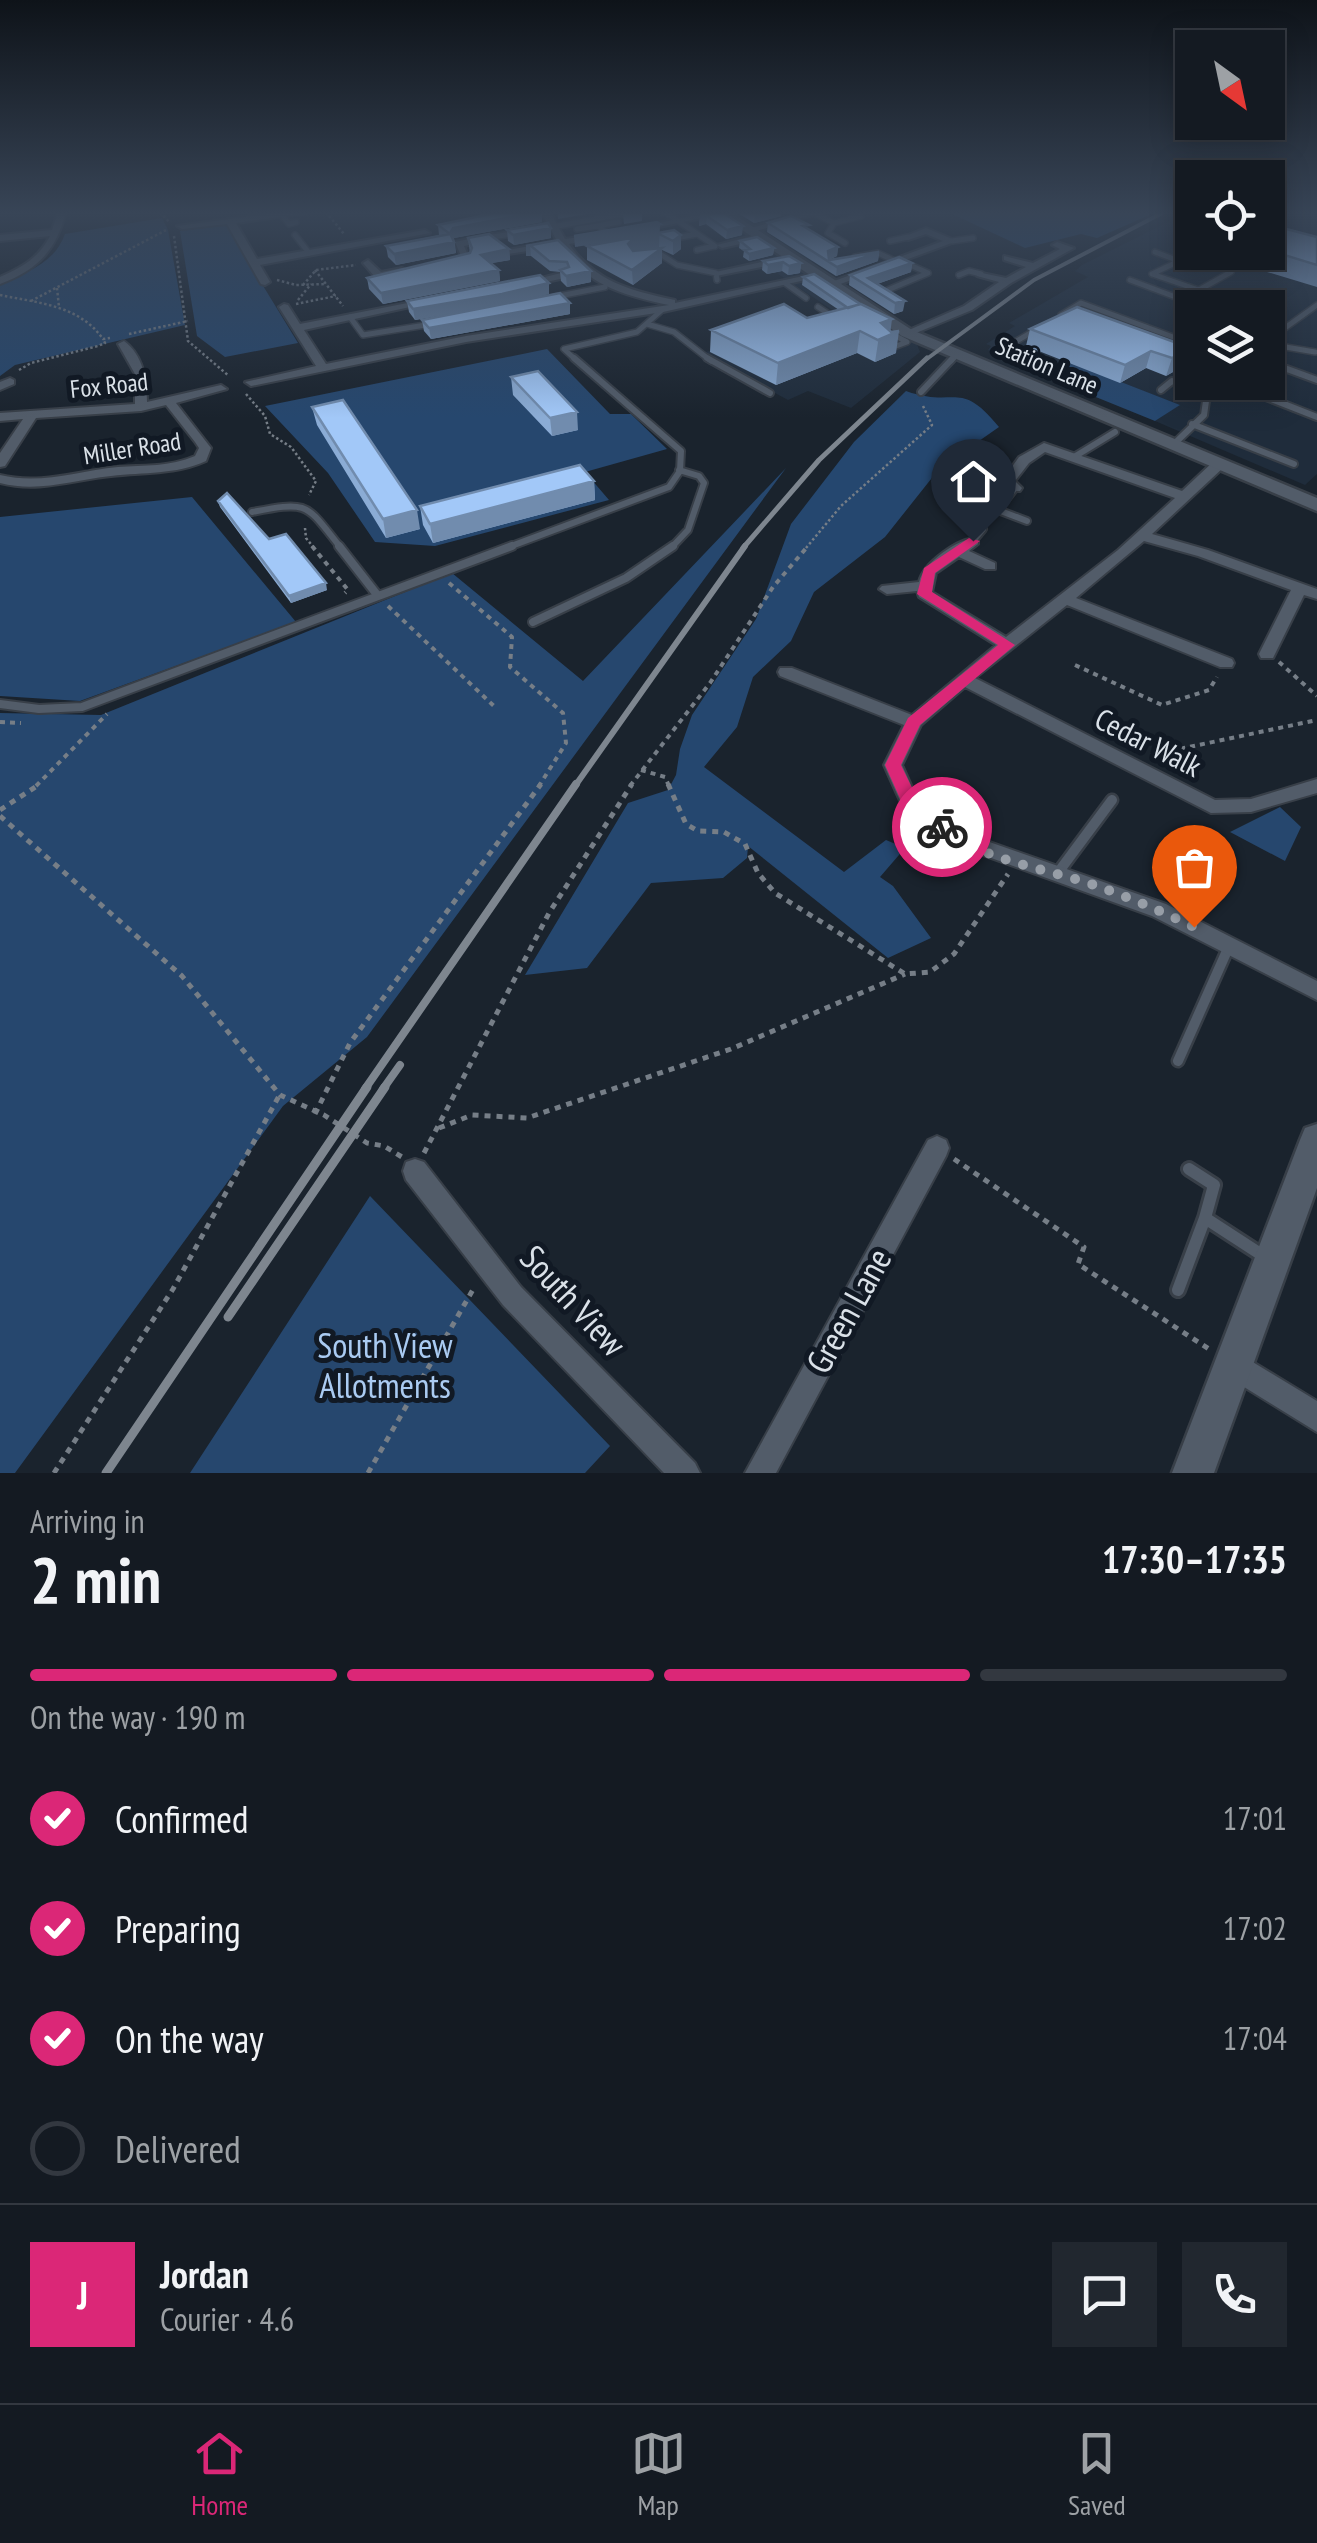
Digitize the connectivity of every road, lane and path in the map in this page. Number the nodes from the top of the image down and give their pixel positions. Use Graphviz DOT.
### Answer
graph roads {
  1 [pos="71,281"];
  2 [pos="180,281"];
  3 [pos="278,281"];
  4 [pos="306,281"];
  5 [pos="324,281"];
  6 [pos="536,281"];
  7 [pos="599,281"];
  8 [pos="814,281"];
  9 [pos="825,281"];
  10 [pos="910,281"];
  11 [pos="1007,281"];
  12 [pos="1132,281"];
  13 [pos="1171,281"];
  14 [pos="1215,281"];
  15 [pos="785,283"];
  16 [pos="311,284"];
  17 [pos="326,284"];
  18 [pos="302,285"];
  19 [pos="508,286"];
  20 [pos="605,287"];
  21 [pos="57,288"];
  22 [pos="1198,290"];
  23 [pos="884,292"];
  24 [pos="0,295"];
  25 [pos="336,296"];
  26 [pos="1175,297"];
  27 [pos="806,298"];
  28 [pos="540,300"];
  29 [pos="433,301"];
  30 [pos="29,302"];
  31 [pos="685,304"];
  32 [pos="1317,305"];
  33 [pos="284,307"];
  34 [pos="818,307"];
  35 [pos="60,309"];
  36 [pos="662,309"];
  37 [pos="351,317"];
  38 [pos="870,320"];
  39 [pos="188,321"];
  40 [pos="448,322"];
  41 [pos="647,324"];
  42 [pos="1285,327"];
  43 [pos="297,328"];
  44 [pos="825,328"];
  45 [pos="907,333"];
  46 [pos="1175,338"];
  47 [pos="122,339"];
  48 [pos="103,342"];
  49 [pos="1285,342"];
  50 [pos="108,347"];
  51 [pos="891,348"];
  52 [pos="1003,349"];
  53 [pos="1316,351"];
  54 [pos="957,354"];
  55 [pos="1306,359"];
  56 [pos="322,366"];
  57 [pos="1285,368"];
  58 [pos="8,380"];
  59 [pos="1317,380"];
  60 [pos="1175,382"];
  61 [pos="242,384"];
  62 [pos="221,390"];
  63 [pos="1160,390"];
  64 [pos="921,392"];
  65 [pos="770,394"];
  66 [pos="1206,400"];
  67 [pos="1272,400"];
  68 [pos="170,402"];
  69 [pos="141,407"];
  70 [pos="32,415"];
  71 [pos="0,417"];
  72 [pos="1317,417"];
  73 [pos="1192,424"];
  74 [pos="1115,432"];
  75 [pos="1173,446"];
  76 [pos="1074,457"];
  77 [pos="0,463"];
  78 [pos="1218,464"];
  79 [pos="1294,464"];
  80 [pos="981,466"];
  81 [pos="679,470"];
  82 [pos="0,480"];
  83 [pos="1014,482"];
  84 [pos="1186,497"];
  85 [pos="1317,505"];
  86 [pos="303,506"];
  87 [pos="252,512"];
  88 [pos="976,520"];
  89 [pos="1027,521"];
  90 [pos="1143,536"];
  91 [pos="973,541"];
  92 [pos="958,551"];
  93 [pos="990,566"];
  94 [pos="437,574"];
  95 [pos="924,586"];
  96 [pos="1300,588"];
  97 [pos="887,589"];
  98 [pos="1317,594"];
  99 [pos="378,596"];
  100 [pos="1065,599"];
  101 [pos="533,622"];
  102 [pos="299,626"];
  103 [pos="1008,645"];
  104 [pos="1266,654"];
  105 [pos="1226,663"];
  106 [pos="1075,665"];
  107 [pos="786,672"];
  108 [pos="963,678"];
  109 [pos="140,685"];
  110 [pos="1317,696"];
  111 [pos="0,704"];
  112 [pos="496,708"];
  113 [pos="1317,720"];
  114 [pos="914,722"];
  115 [pos="1138,768"];
  116 [pos="641,770"];
  117 [pos="1317,786"];
  118 [pos="1112,800"];
  119 [pos="0,812"];
  120 [pos="1016,862"];
  121 [pos="1057,874"];
  122 [pos="1230,944"];
  123 [pos="905,974"];
  124 [pos="1317,990"];
  125 [pos="1178,1062"];
  126 [pos="280,1095"];
  127 [pos="315,1114"];
  128 [pos="437,1128"];
  129 [pos="937,1148"];
  130 [pos="1315,1153"];
  131 [pos="1189,1170"];
  132 [pos="416,1171"];
  133 [pos="1205,1218"];
  134 [pos="1272,1262"];
  135 [pos="488,1264"];
  136 [pos="1178,1290"];
  137 [pos="1233,1364"];
  138 [pos="1317,1418"];
  139 [pos="54,1473"];
  140 [pos="368,1473"];
  141 [pos="685,1473"];
  142 [pos="760,1473"];
  143 [pos="1193,1473"];
  1 -- 21 [label="path"];
  2 -- 39 [label="path"];
  3 -- 18 [label="path"];
  4 -- 18 [label="path"];
  5 -- 17 [label="path"];
  6 -- 19 [label="street"];
  7 -- 20 [label="street"];
  8 -- 15 [label="street"];
  9 -- 38 [label="main road, Station Lane"];
  10 -- 23 [label="lane"];
  11 -- 45 [label="street"];
  12 -- 26 [label="lane"];
  13 -- 22 [label="lane"];
  14 -- 22 [label="lane"];
  15 -- 27 [label="lane"];
  15 -- 31 [label="street"];
  16 -- 17 [label="path"];
  16 -- 18 [label="path"];
  16 -- 25 [label="path"];
  17 -- 25 [label="path"];
  20 -- 28 [label="lane"];
  20 -- 31 [label="street"];
  21 -- 30 [label="path"];
  21 -- 35 [label="path"];
  24 -- 30 [label="path"];
  25 -- 37 [label="path"];
  29 -- 37 [label="street"];
  30 -- 35 [label="path"];
  31 -- 36 [label="street"];
  32 -- 42 [label="lane"];
  33 -- 43 [label="street"];
  34 -- 44 [label="lane"];
  35 -- 48 [label="path"];
  36 -- 41 [label="lane"];
  36 -- 56 [label="street"];
  37 -- 40 [label="lane"];
  37 -- 43 [label="street"];
  38 -- 45 [label="main road, Station Lane"];
  38 -- 51 [label="lane"];
  39 -- 47 [label="path"];
  39 -- 61 [label="path"];
  41 -- 65 [label="lane"];
  41 -- 81 [label="lane"];
  43 -- 56 [label="street"];
  45 -- 54 [label="main road, Station Lane"];
  46 -- 52 [label="lane"];
  47 -- 48 [label="path"];
  47 -- 69 [label="street"];
  48 -- 50 [label="path"];
  48 -- 58 [label="path"];
  49 -- 53 [label="lane"];
  53 -- 55 [label="lane"];
  54 -- 64 [label="lane"];
  54 -- 75 [label="main road, Station Lane"];
  56 -- 61 [label="street"];
  57 -- 59 [label="lane"];
  60 -- 63 [label="lane"];
  61 -- 86 [label="path"];
  62 -- 68 [label="street, Fox Road"];
  64 -- 116 [label="path"];
  66 -- 73 [label="lane"];
  67 -- 72 [label="lane"];
  68 -- 69 [label="street, Fox Road"];
  68 -- 82 [label="street, Miller Road"];
  69 -- 70 [label="street, Fox Road"];
  70 -- 71 [label="street, Fox Road"];
  70 -- 77 [label="street"];
  73 -- 75 [label="lane"];
  73 -- 79 [label="lane"];
  74 -- 76 [label="lane"];
  75 -- 78 [label="main road, Station Lane"];
  76 -- 83 [label="street"];
  76 -- 84 [label="street"];
  78 -- 84 [label="street"];
  78 -- 85 [label="main road, Station Lane"];
  80 -- 83 [label="lane"];
  81 -- 94 [label="lane"];
  81 -- 101 [label="lane"];
  83 -- 89 [label="lane"];
  84 -- 90 [label="street"];
  86 -- 87 [label="lane"];
  86 -- 99 [label="lane"];
  86 -- 102 [label="path"];
  88 -- 91 [label="lane"];
  90 -- 96 [label="street"];
  90 -- 100 [label="street"];
  91 -- 92 [label="street"];
  92 -- 93 [label="street"];
  92 -- 95 [label="street"];
  94 -- 99 [label="lane"];
  94 -- 127 [label="path"];
  95 -- 97 [label="street"];
  95 -- 103 [label="street"];
  96 -- 98 [label="street"];
  96 -- 104 [label="street"];
  99 -- 102 [label="lane"];
  99 -- 112 [label="path"];
  100 -- 103 [label="street"];
  100 -- 105 [label="street"];
  102 -- 109 [label="lane"];
  103 -- 108 [label="street"];
  104 -- 110 [label="path"];
  105 -- 106 [label="path"];
  107 -- 114 [label="street"];
  108 -- 114 [label="street"];
  108 -- 115 [label="street, Cedar Walk"];
  109 -- 111 [label="lane"];
  109 -- 119 [label="path"];
  113 -- 115 [label="path"];
  114 -- 120 [label="street"];
  115 -- 117 [label="street, Cedar Walk"];
  116 -- 123 [label="path"];
  116 -- 128 [label="path"];
  118 -- 121 [label="lane"];
  119 -- 126 [label="path"];
  120 -- 121 [label="street"];
  120 -- 123 [label="path"];
  121 -- 122 [label="street"];
  122 -- 124 [label="street"];
  122 -- 125 [label="lane"];
  123 -- 128 [label="path"];
  126 -- 127 [label="path"];
  126 -- 139 [label="path"];
  127 -- 132 [label="path"];
  128 -- 132 [label="path"];
  129 -- 137 [label="path"];
  129 -- 142 [label="street, Green Lane"];
  130 -- 134 [label="main road"];
  131 -- 133 [label="lane"];
  132 -- 135 [label="street, South View"];
  133 -- 134 [label="lane"];
  133 -- 136 [label="lane"];
  134 -- 137 [label="main road"];
  135 -- 140 [label="path"];
  135 -- 141 [label="street, South View"];
  137 -- 138 [label="street"];
  137 -- 143 [label="main road"];
}
